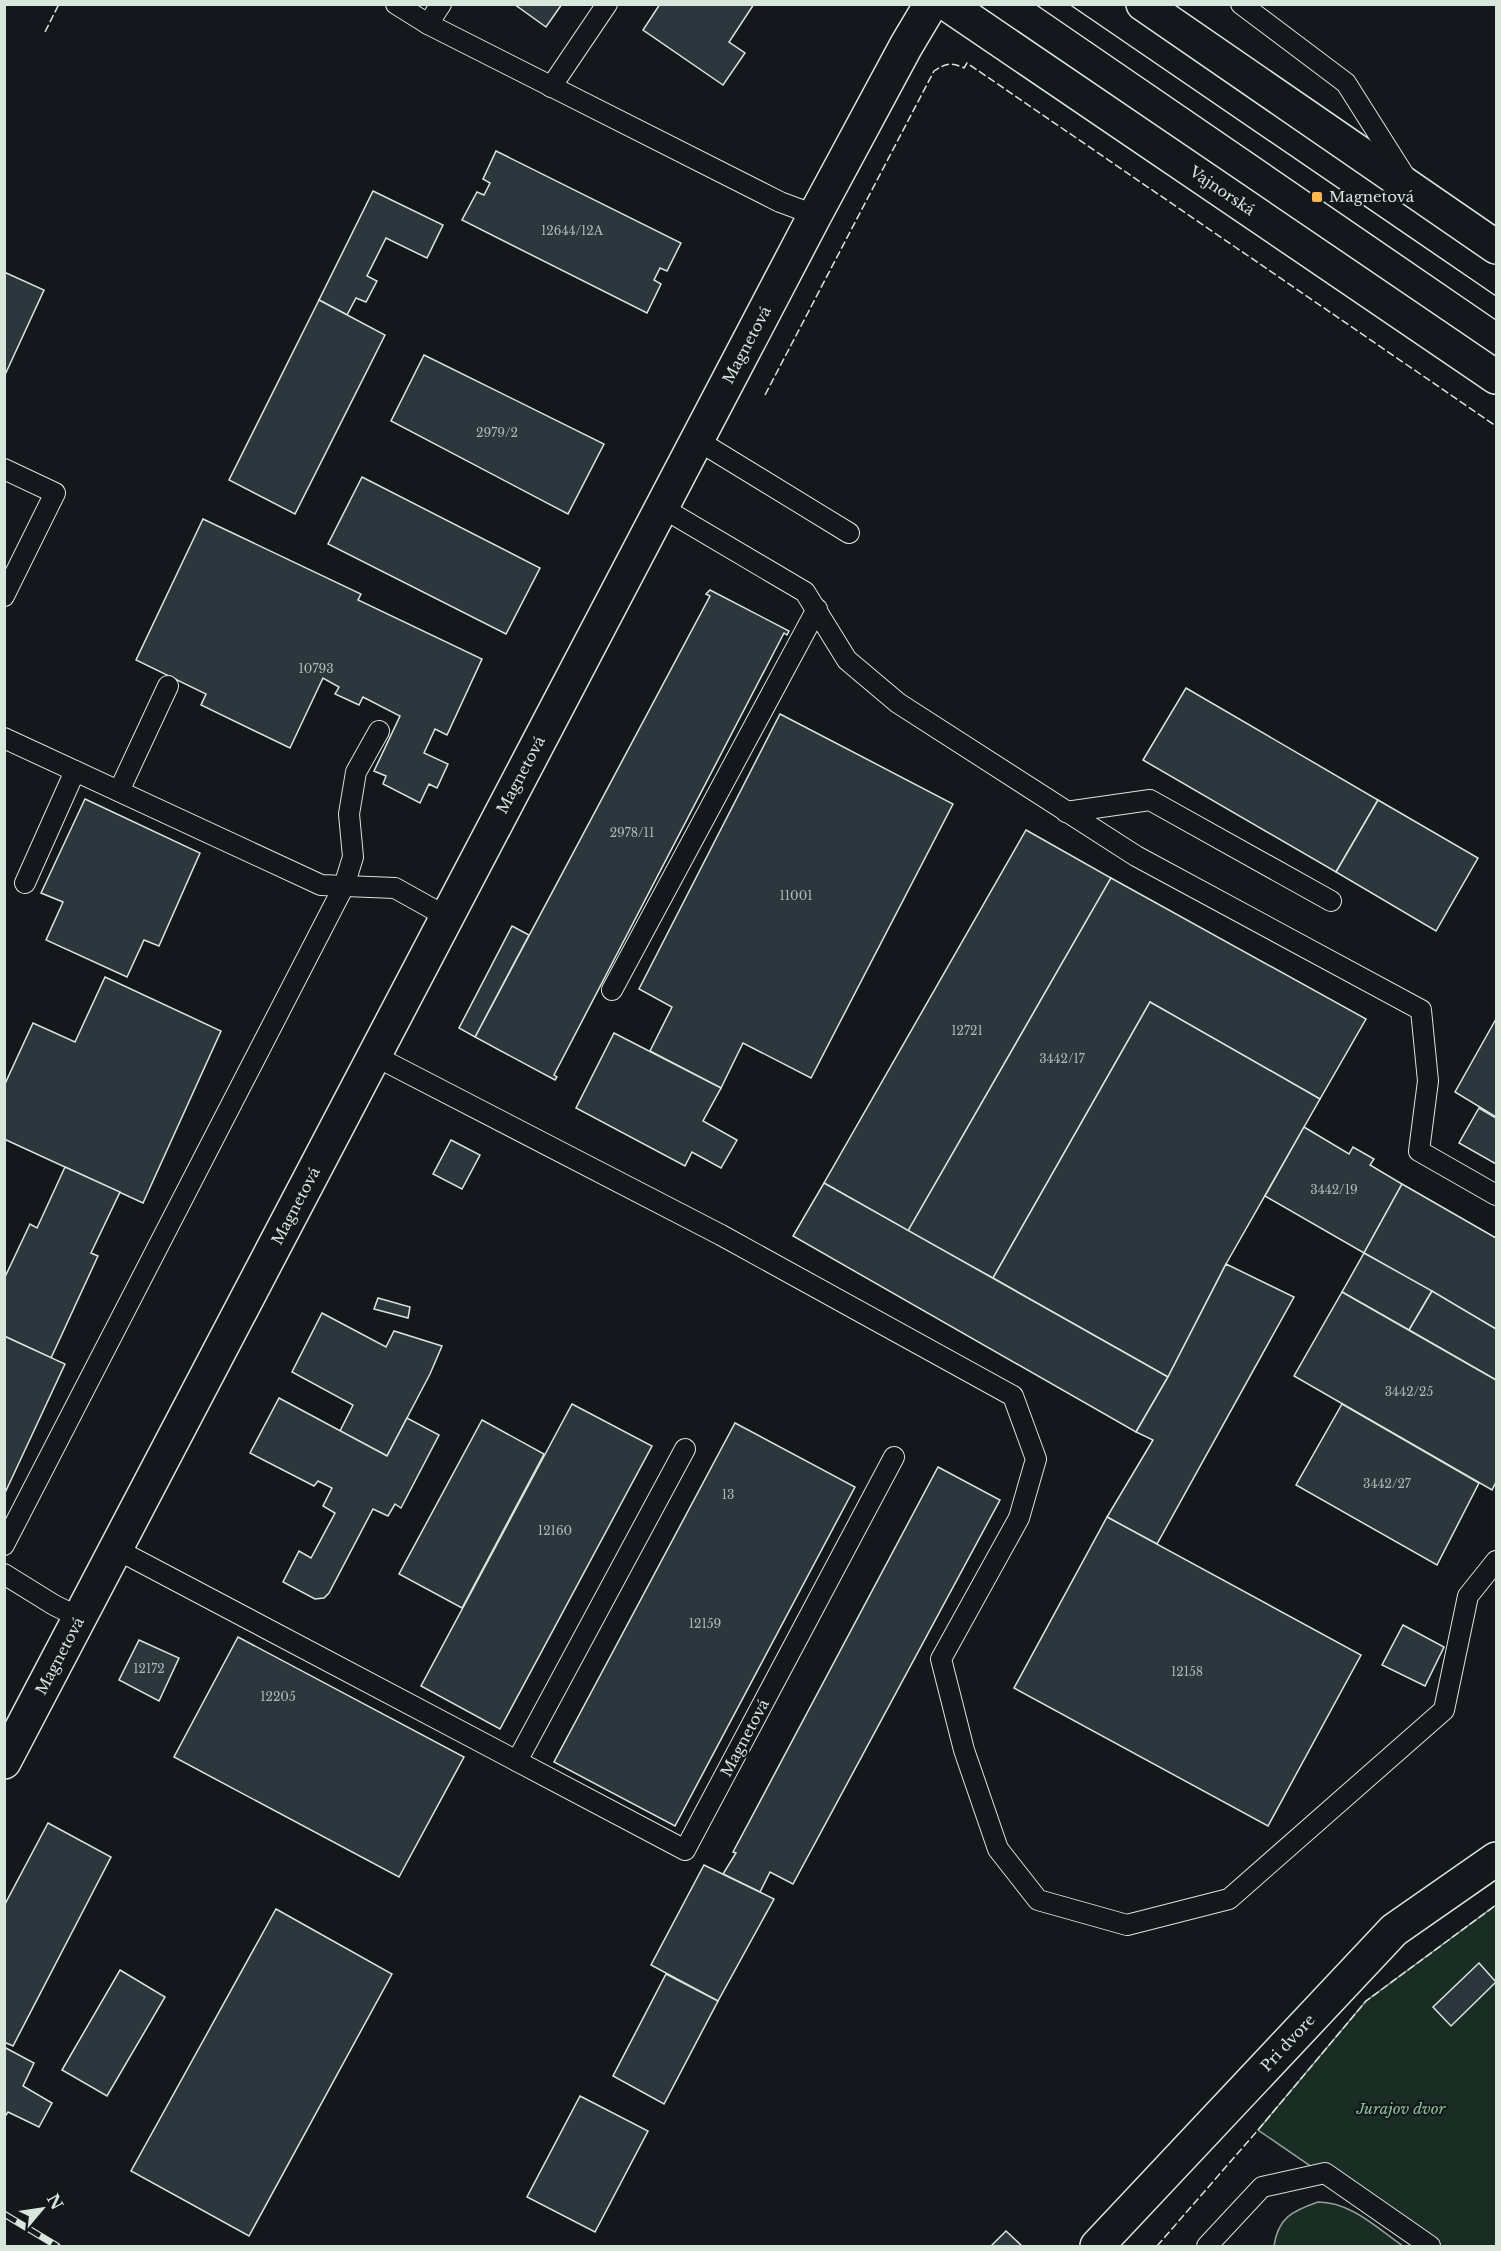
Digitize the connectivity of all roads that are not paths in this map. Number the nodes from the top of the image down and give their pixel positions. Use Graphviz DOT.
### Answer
graph roads {
  1 [pos="396,4"];
  2 [pos="441,4"];
  3 [pos="607,4"];
  4 [pos="931,4"];
  5 [pos="947,4"];
  6 [pos="1143,4"];
  7 [pos="1241,4"];
  8 [pos="428,24"];
  9 [pos="551,87"];
  10 [pos="1414,191"];
  11 [pos="815,215"];
  12 [pos="1497,247"];
  13 [pos="1497,377"];
  14 [pos="697,440"];
  15 [pos="4,469"];
  16 [pos="662,507"];
  17 [pos="849,533"];
  18 [pos="4,596"];
  19 [pos="817,609"];
  20 [pos="168,686"];
  21 [pos="380,730"];
  22 [pos="4,738"];
  23 [pos="75,771"];
  24 [pos="119,791"];
  25 [pos="1066,812"];
  26 [pos="25,884"];
  27 [pos="344,886"];
  28 [pos="1331,901"];
  29 [pos="447,917"];
  30 [pos="612,990"];
  31 [pos="375,1056"];
  32 [pos="1497,1195"];
  33 [pos="685,1449"];
  34 [pos="894,1457"];
  35 [pos="4,1545"];
  36 [pos="116,1549"];
  37 [pos="1497,1561"];
  38 [pos="4,1574"];
  39 [pos="80,1618"];
  40 [pos="517,1761"];
  41 [pos="4,1762"];
  42 [pos="1497,1859"];
  43 [pos="1097,2247"];
  44 [pos="1207,2247"];
  45 [pos="1430,2247"];
  1 -- 8 [label="lane"];
  2 -- 8 [label="lane"];
  3 -- 9 [label="lane"];
  4 -- 11 [label="street, Magnetová"];
  5 -- 13 [label="street, Vajnorská"];
  6 -- 10 [label="street"];
  7 -- 10 [label="lane"];
  8 -- 9 [label="lane"];
  9 -- 11 [label="lane"];
  10 -- 12 [label="street"];
  11 -- 14 [label="street, Magnetová"];
  14 -- 16 [label="street, Magnetová"];
  14 -- 17 [label="lane"];
  15 -- 18 [label="lane"];
  16 -- 19 [label="lane"];
  16 -- 29 [label="street, Magnetová"];
  19 -- 25 [label="lane"];
  19 -- 30 [label="lane"];
  20 -- 24 [label="lane"];
  21 -- 27 [label="lane"];
  22 -- 23 [label="lane"];
  23 -- 24 [label="lane"];
  23 -- 26 [label="lane"];
  24 -- 27 [label="lane"];
  25 -- 28 [label="lane"];
  25 -- 32 [label="lane"];
  27 -- 29 [label="lane"];
  27 -- 35 [label="lane"];
  29 -- 31 [label="street, Magnetová"];
  31 -- 36 [label="street, Magnetová"];
  31 -- 37 [label="lane"];
  33 -- 40 [label="lane"];
  34 -- 40 [label="lane, Magnetová"];
  36 -- 39 [label="street, Magnetová"];
  36 -- 40 [label="lane, Magnetová"];
  38 -- 39 [label="lane"];
  39 -- 41 [label="street, Magnetová"];
  42 -- 43 [label="street, Pri dvore"];
  44 -- 45 [label="lane"];
}
